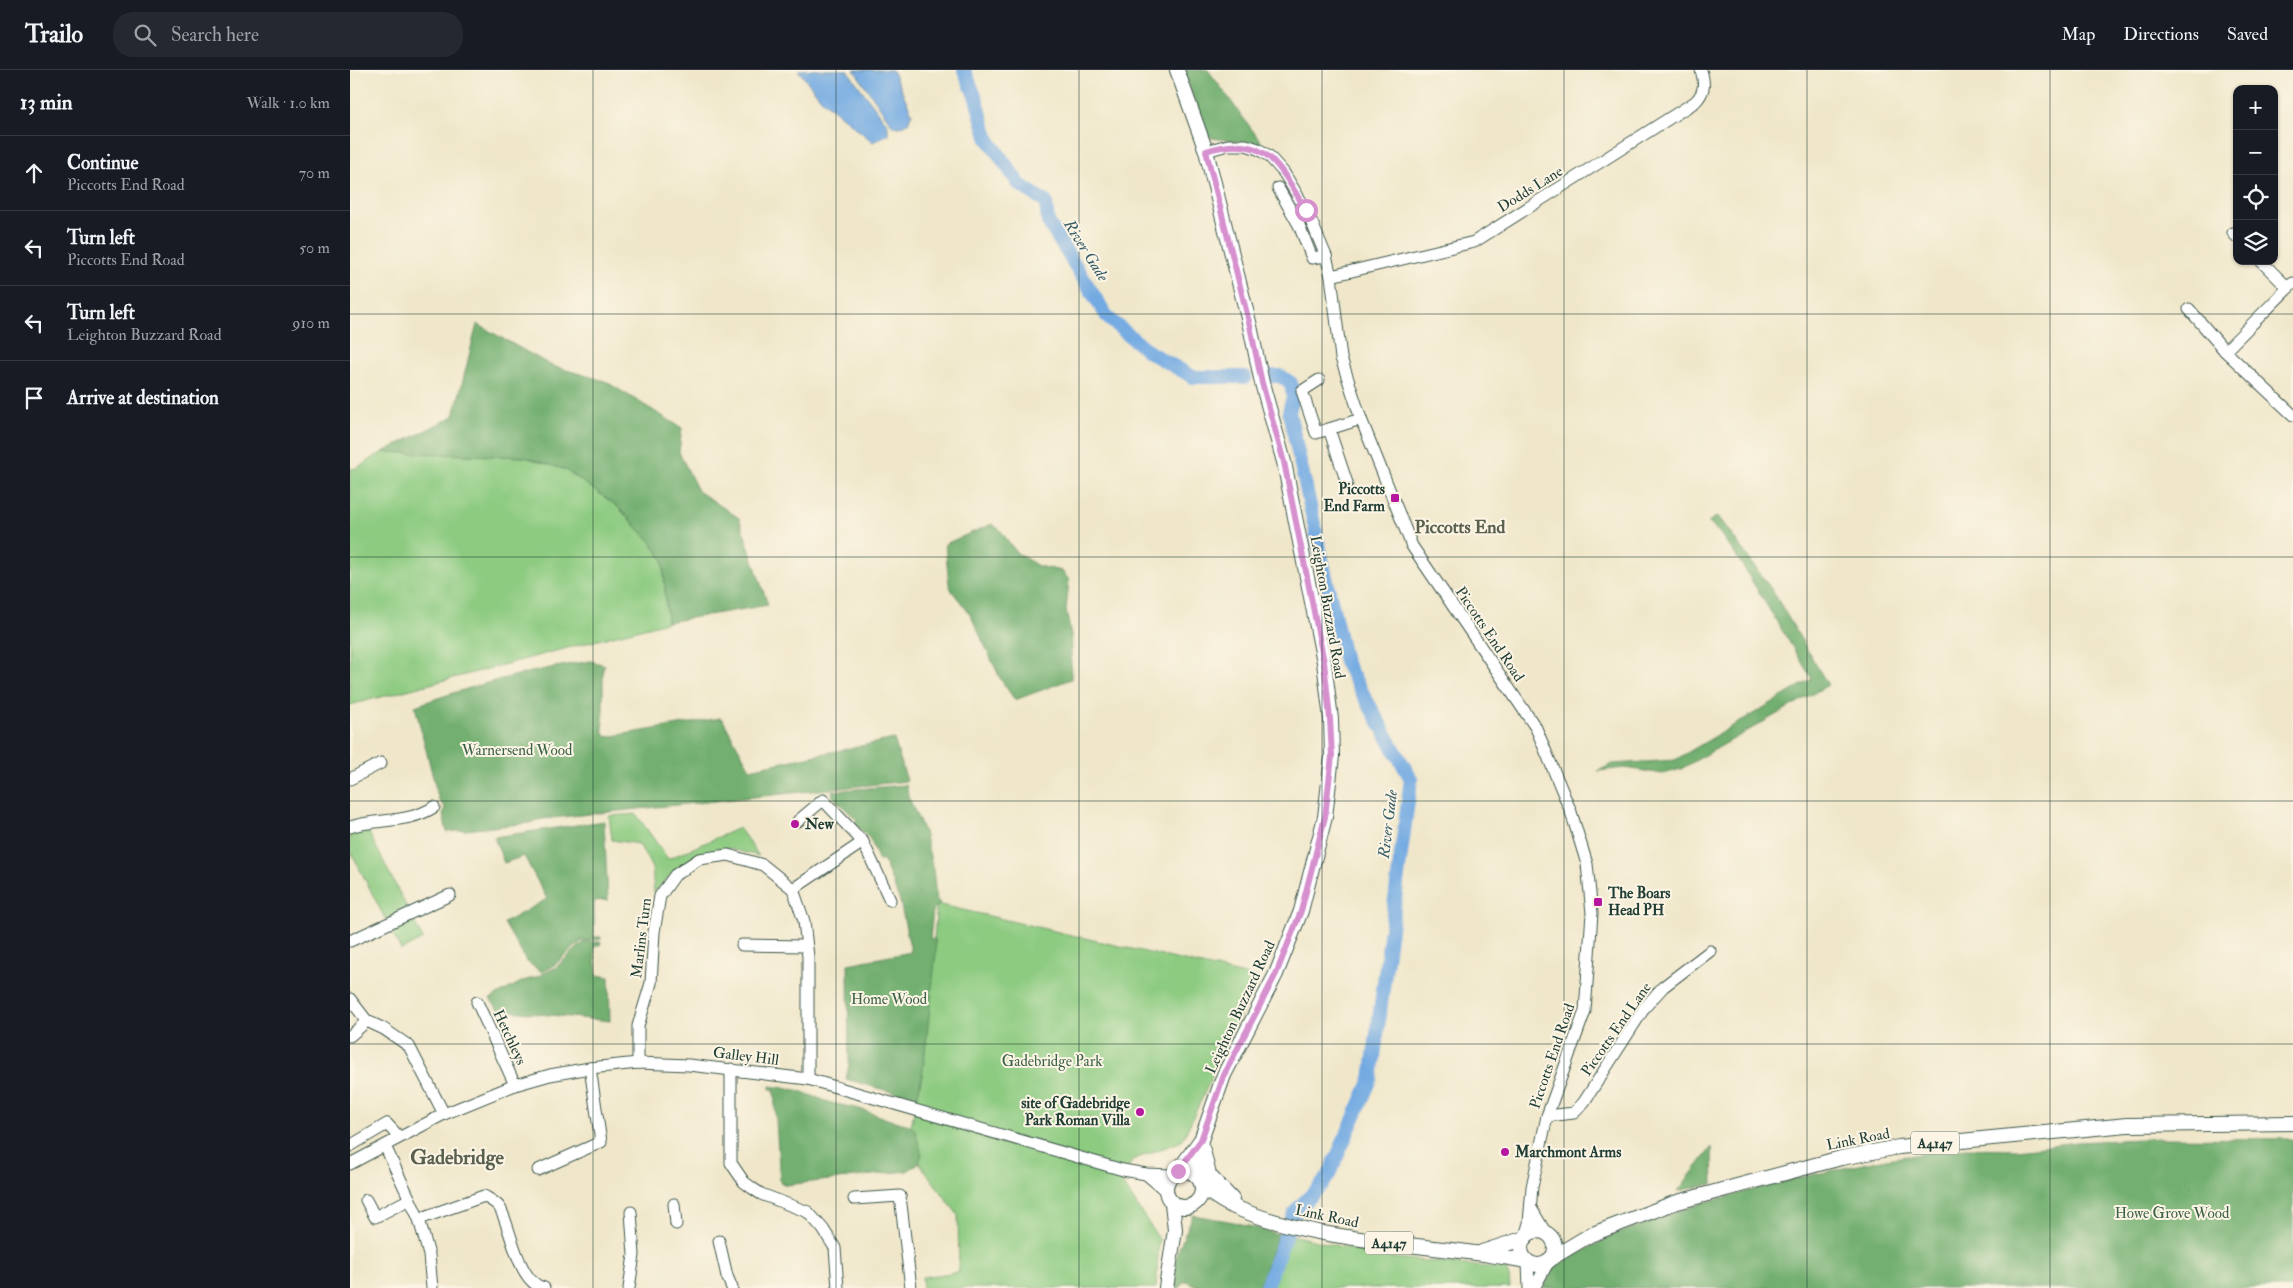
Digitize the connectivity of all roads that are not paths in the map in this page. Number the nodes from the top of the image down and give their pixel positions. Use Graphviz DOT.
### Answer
graph roads {
  1 [pos="1177,70"];
  2 [pos="1701,70"];
  3 [pos="1206,151"];
  4 [pos="1278,188"];
  5 [pos="1326,256"];
  6 [pos="2266,265"];
  7 [pos="1331,276"];
  8 [pos="2290,286"];
  9 [pos="2189,309"];
  10 [pos="2225,351"];
  11 [pos="1318,380"];
  12 [pos="2293,415"];
  13 [pos="1361,419"];
  14 [pos="1329,429"];
  15 [pos="1347,483"];
  16 [pos="381,763"];
  17 [pos="350,779"];
  18 [pos="434,807"];
  19 [pos="798,822"];
  20 [pos="350,827"];
  21 [pos="863,842"];
  22 [pos="793,889"];
  23 [pos="450,895"];
  24 [pos="890,900"];
  25 [pos="350,941"];
  26 [pos="742,945"];
  27 [pos="806,946"];
  28 [pos="1710,951"];
  29 [pos="350,999"];
  30 [pos="477,1002"];
  31 [pos="367,1021"];
  32 [pos="350,1036"];
  33 [pos="638,1063"];
  34 [pos="590,1068"];
  35 [pos="731,1070"];
  36 [pos="808,1079"];
  37 [pos="515,1085"];
  38 [pos="444,1114"];
  39 [pos="1547,1116"];
  40 [pos="2293,1123"];
  41 [pos="399,1138"];
  42 [pos="1201,1140"];
  43 [pos="350,1146"];
  44 [pos="384,1146"];
  45 [pos="350,1164"];
  46 [pos="538,1170"];
  47 [pos="1175,1173"];
  48 [pos="1146,1174"];
  49 [pos="1200,1181"];
  50 [pos="1166,1191"];
  51 [pos="410,1199"];
  52 [pos="854,1199"];
  53 [pos="366,1200"];
  54 [pos="1172,1203"];
  55 [pos="674,1204"];
  56 [pos="1192,1206"];
  57 [pos="1230,1206"];
  58 [pos="1531,1208"];
  59 [pos="631,1212"];
  60 [pos="1248,1212"];
  61 [pos="419,1219"];
  62 [pos="676,1224"];
  63 [pos="1175,1230"];
  64 [pos="1548,1235"];
  65 [pos="1590,1235"];
  66 [pos="1525,1238"];
  67 [pos="719,1241"];
  68 [pos="1479,1253"];
  69 [pos="1550,1260"];
  70 [pos="1527,1261"];
  71 [pos="432,1288"];
  72 [pos="544,1288"];
  73 [pos="629,1288"];
  74 [pos="732,1288"];
  75 [pos="838,1288"];
  76 [pos="910,1288"];
  77 [pos="1166,1288"];
  78 [pos="1529,1288"];
  79 [pos="1534,1288"];
  1 -- 3 [label="main road, Leighton Buzzard Road"];
  2 -- 7 [label="street, Dodds Lane"];
  3 -- 5 [label="street, Piccotts End Road"];
  3 -- 42 [label="main road, Leighton Buzzard Road"];
  4 -- 5 [label="street"];
  5 -- 7 [label="street, Piccotts End Road"];
  6 -- 8 [label="street"];
  7 -- 13 [label="street, Piccotts End Road"];
  8 -- 10 [label="street"];
  9 -- 10 [label="street"];
  10 -- 12 [label="street"];
  11 -- 14 [label="street"];
  13 -- 14 [label="street"];
  13 -- 39 [label="street, Piccotts End Road"];
  14 -- 15 [label="street"];
  16 -- 17 [label="street"];
  18 -- 20 [label="street"];
  19 -- 21 [label="street"];
  21 -- 22 [label="street"];
  21 -- 24 [label="street"];
  22 -- 27 [label="street"];
  22 -- 33 [label="street, Marlins Turn"];
  23 -- 25 [label="street"];
  26 -- 27 [label="street"];
  27 -- 36 [label="street"];
  28 -- 39 [label="street, Piccotts End Lane"];
  29 -- 31 [label="street"];
  30 -- 37 [label="street, Hetchleys"];
  31 -- 32 [label="street"];
  31 -- 38 [label="street"];
  33 -- 34 [label="street, Galley Hill"];
  33 -- 35 [label="street, Galley Hill"];
  34 -- 37 [label="street, Galley Hill"];
  34 -- 46 [label="street"];
  35 -- 36 [label="street, Galley Hill"];
  35 -- 75 [label="street"];
  36 -- 48 [label="street, Galley Hill"];
  37 -- 38 [label="street, Galley Hill"];
  38 -- 41 [label="street, Galley Hill"];
  39 -- 58 [label="street, Piccotts End Road"];
  40 -- 65 [label="main road, Link Road / A4147"];
  41 -- 43 [label="street"];
  41 -- 44 [label="street, Galley Hill"];
  42 -- 47 [label="main road, Leighton Buzzard Road"];
  42 -- 49 [label="main road, Leighton Buzzard Road"];
  42 -- 60 [label="main road"];
  44 -- 45 [label="street, Galley Hill"];
  44 -- 51 [label="street"];
  47 -- 48 [label="street, Galley Hill"];
  47 -- 49 [label="main road"];
  47 -- 50 [label="main road"];
  48 -- 50 [label="street"];
  49 -- 56 [label="main road"];
  49 -- 57 [label="main road, Link Road / A4147"];
  50 -- 54 [label="main road"];
  51 -- 53 [label="street"];
  51 -- 61 [label="street"];
  52 -- 76 [label="street"];
  54 -- 56 [label="main road"];
  54 -- 63 [label="main road"];
  55 -- 62 [label="street"];
  56 -- 57 [label="main road, Link Road / A4147"];
  56 -- 63 [label="main road"];
  57 -- 60 [label="main road, Link Road / A4147"];
  58 -- 64 [label="street"];
  58 -- 66 [label="street, Piccotts End Road"];
  59 -- 73 [label="street"];
  60 -- 68 [label="main road, Link Road / A4147"];
  61 -- 71 [label="street"];
  61 -- 72 [label="street"];
  63 -- 77 [label="main road"];
  64 -- 65 [label="main road, Link Road / A4147"];
  64 -- 66 [label="main road, Link Road / A4147"];
  64 -- 69 [label="main road"];
  65 -- 69 [label="main road, Link Road / A4147"];
  66 -- 68 [label="main road, Link Road / A4147"];
  66 -- 70 [label="main road"];
  67 -- 74 [label="street"];
  68 -- 70 [label="main road, Link Road / A4147"];
  69 -- 70 [label="main road, Link Road / A4147"];
  69 -- 79 [label="street"];
  70 -- 78 [label="street"];
}
